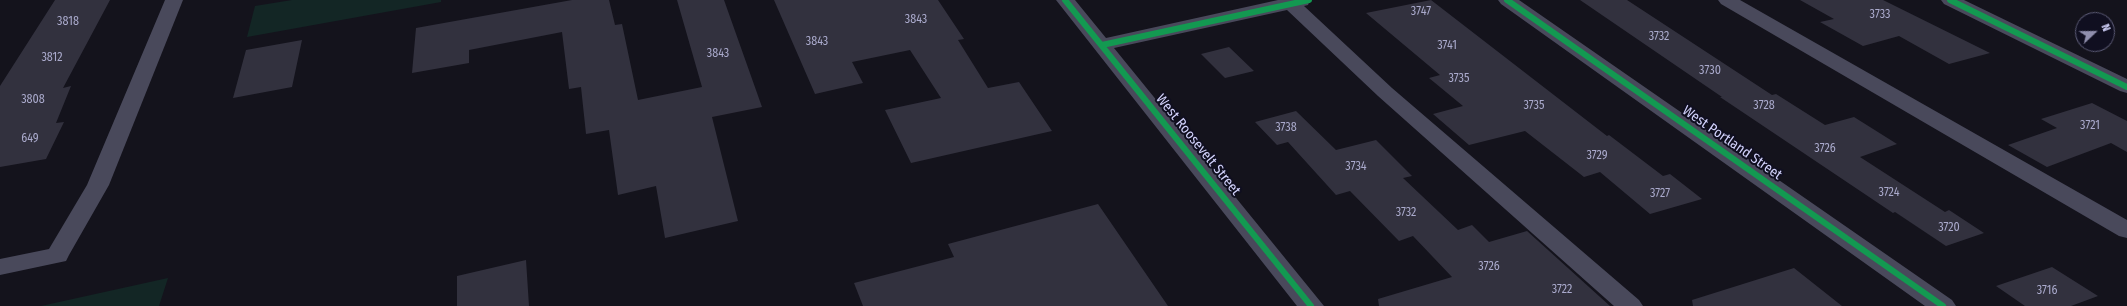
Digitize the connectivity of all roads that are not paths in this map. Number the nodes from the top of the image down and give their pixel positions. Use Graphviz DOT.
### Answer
graph roads {
  1 [pos="174,0"];
  2 [pos="1065,0"];
  3 [pos="1507,0"];
  4 [pos="1727,0"];
  5 [pos="1950,0"];
  6 [pos="1296,1"];
  7 [pos="1102,44"];
  8 [pos="2127,87"];
  9 [pos="2127,230"];
  10 [pos="0,267"];
  11 [pos="1312,306"];
  12 [pos="1630,306"];
  13 [pos="1943,306"];
  1 -- 10 [label="street"];
  2 -- 7 [label="street, West Roosevelt Street"];
  3 -- 13 [label="street, West Portland Street"];
  4 -- 9 [label="street"];
  5 -- 8 [label="street"];
  6 -- 7 [label="street"];
  6 -- 12 [label="street"];
  7 -- 11 [label="street, West Roosevelt Street"];
}
